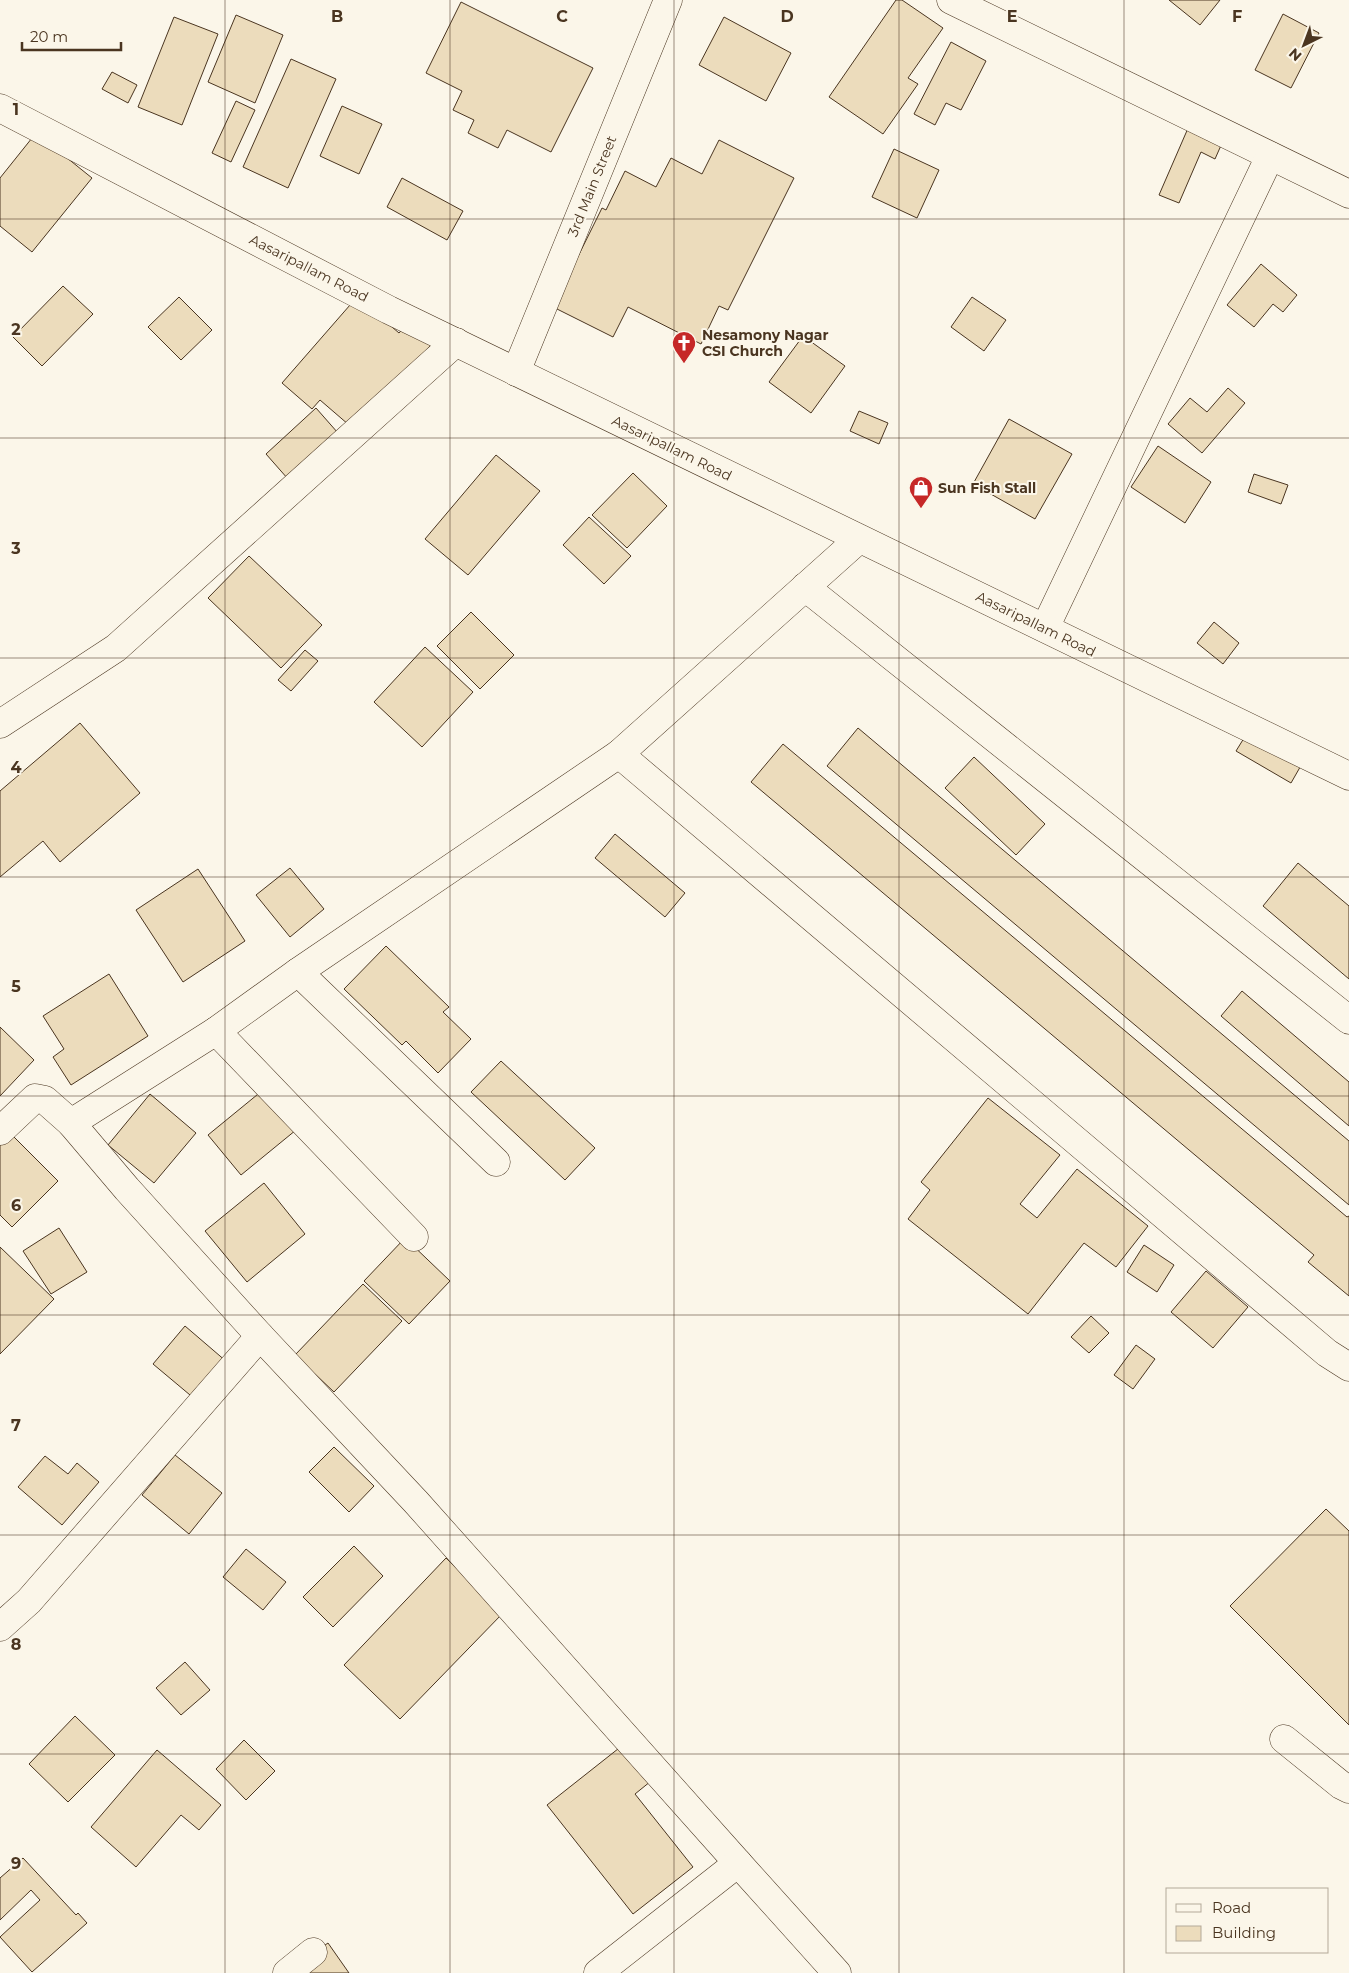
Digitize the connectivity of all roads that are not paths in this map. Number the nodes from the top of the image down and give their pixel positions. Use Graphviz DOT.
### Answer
graph roads {
  1 [pos="668,0"];
  2 [pos="951,0"];
  3 [pos="0,108"];
  4 [pos="1270,156"];
  5 [pos="1349,194"];
  6 [pos="456,342"];
  7 [pos="516,372"];
  8 [pos="859,539"];
  9 [pos="805,587"];
  10 [pos="1045,628"];
  11 [pos="0,724"];
  12 [pos="619,754"];
  13 [pos="1349,776"];
  14 [pos="298,972"];
  15 [pos="1349,1020"];
  16 [pos="216,1031"];
  17 [pos="71,1124"];
  18 [pos="0,1131"];
  19 [pos="496,1162"];
  20 [pos="414,1237"];
  21 [pos="260,1336"];
  22 [pos="1349,1367"];
  23 [pos="0,1627"];
  24 [pos="1284,1739"];
  25 [pos="1349,1789"];
  26 [pos="738,1863"];
  27 [pos="313,1952"];
  28 [pos="287,1973"];
  29 [pos="598,1973"];
  30 [pos="837,1973"];
  1 -- 7 [label="street, 3rd Main Street"];
  2 -- 4 [label="street"];
  3 -- 6 [label="street, Aasaripallam Road"];
  4 -- 5 [label="street"];
  4 -- 10 [label="street"];
  6 -- 7 [label="street, Aasaripallam Road"];
  6 -- 11 [label="street"];
  7 -- 8 [label="street, Aasaripallam Road"];
  8 -- 9 [label="street"];
  8 -- 10 [label="street, Aasaripallam Road"];
  9 -- 12 [label="street"];
  9 -- 15 [label="street"];
  10 -- 13 [label="street, Aasaripallam Road"];
  12 -- 14 [label="street"];
  12 -- 22 [label="street"];
  14 -- 16 [label="street"];
  14 -- 19 [label="street"];
  16 -- 17 [label="street"];
  16 -- 20 [label="street"];
  17 -- 18 [label="street"];
  17 -- 21 [label="street"];
  21 -- 23 [label="street"];
  21 -- 26 [label="street"];
  24 -- 25 [label="street"];
  26 -- 29 [label="street"];
  26 -- 30 [label="street"];
  27 -- 28 [label="street"];
}
